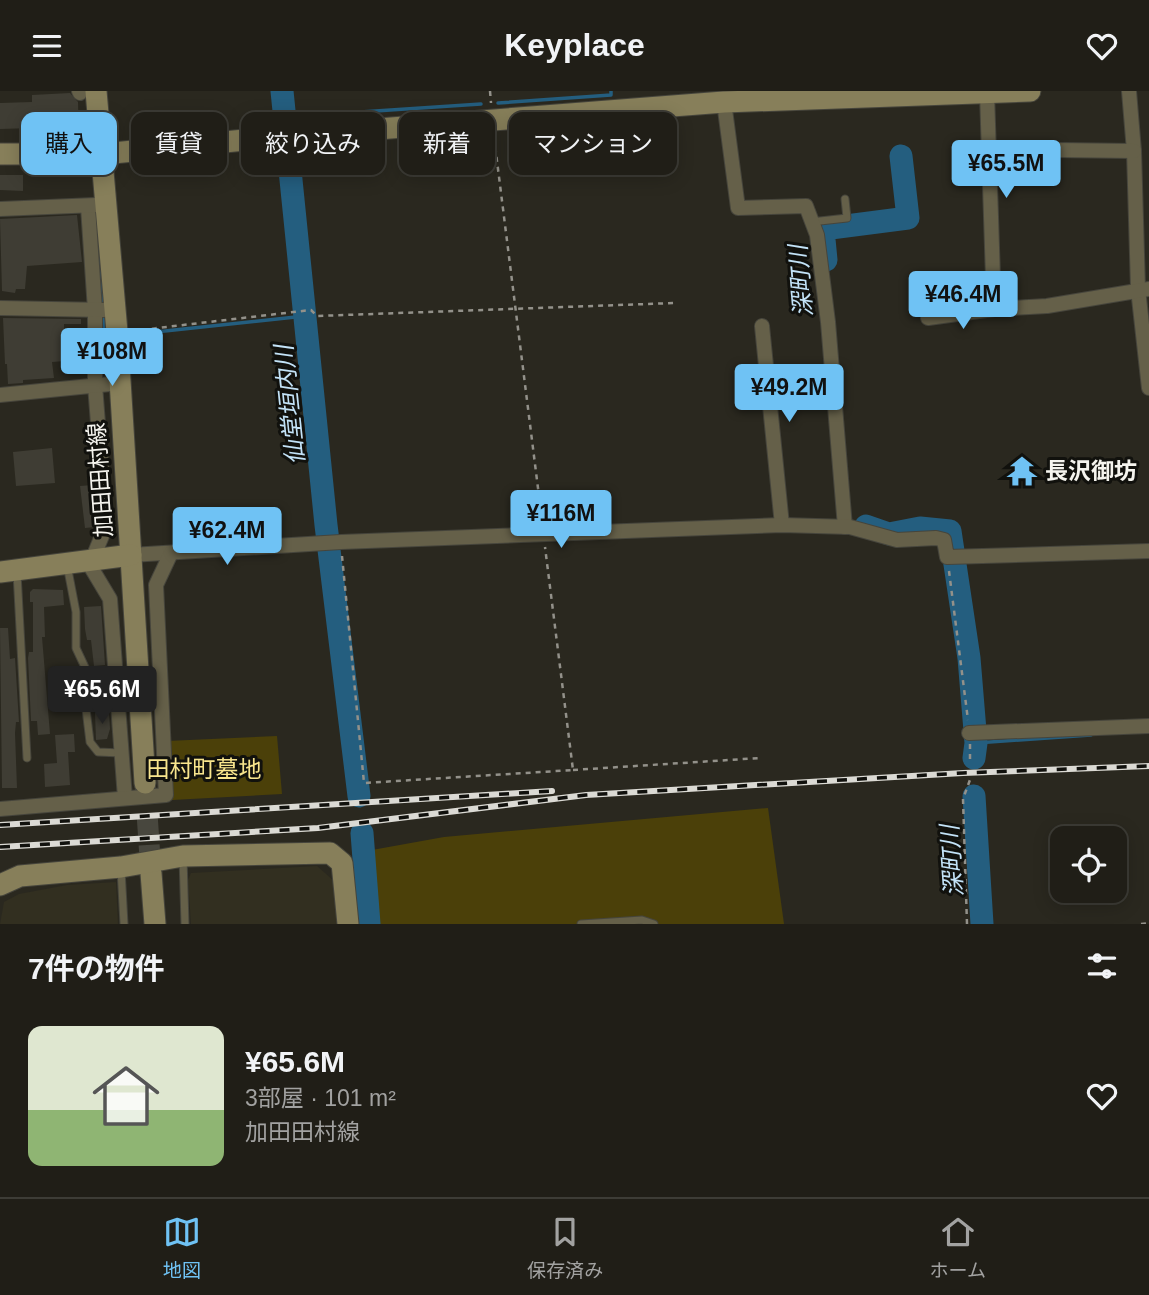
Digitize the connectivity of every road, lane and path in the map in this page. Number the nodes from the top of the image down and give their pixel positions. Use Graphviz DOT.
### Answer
graph roads {
  1 [pos="1030,91"];
  2 [pos="1129,91"];
  3 [pos="85,92"];
  4 [pos="904,93"];
  5 [pos="987,93"];
  6 [pos="724,103"];
  7 [pos="91,112"];
  8 [pos="495,119"];
  9 [pos="399,127"];
  10 [pos="495,144"];
  11 [pos="988,149"];
  12 [pos="1134,151"];
  13 [pos="117,153"];
  14 [pos="0,154"];
  15 [pos="21,154"];
  16 [pos="100,175"];
  17 [pos="845,199"];
  18 [pos="96,205"];
  19 [pos="0,209"];
  20 [pos="811,222"];
  21 [pos="1144,289"];
  22 [pos="674,303"];
  23 [pos="0,309"];
  24 [pos="515,309"];
  25 [pos="993,309"];
  26 [pos="105,310"];
  27 [pos="928,318"];
  28 [pos="762,326"];
  29 [pos="117,332"];
  30 [pos="120,383"];
  31 [pos="95,385"];
  32 [pos="1149,388"];
  33 [pos="0,395"];
  34 [pos="782,525"];
  35 [pos="845,527"];
  36 [pos="543,533"];
  37 [pos="339,542"];
  38 [pos="1149,551"];
  39 [pos="171,553"];
  40 [pos="131,555"];
  41 [pos="947,557"];
  42 [pos="92,560"];
  43 [pos="66,563"];
  44 [pos="8,571"];
  45 [pos="1149,726"];
  46 [pos="969,733"];
  47 [pos="122,753"];
  48 [pos="27,758"];
  49 [pos="760,758"];
  50 [pos="970,760"];
  51 [pos="573,770"];
  52 [pos="971,777"];
  53 [pos="145,783"];
  54 [pos="125,798"];
  55 [pos="0,809"];
  56 [pos="183,856"];
  57 [pos="121,867"];
  58 [pos="151,873"];
  59 [pos="0,885"];
  60 [pos="1149,923"];
  61 [pos="124,924"];
  62 [pos="155,924"];
  63 [pos="185,924"];
  64 [pos="348,924"];
  65 [pos="581,924"];
  66 [pos="654,924"];
  67 [pos="967,924"];
  68 [pos="1141,924"];
  1 -- 5 [label="main road"];
  2 -- 12 [label="street"];
  3 -- 7 [label="main road, 加田田村線"];
  4 -- 5 [label="main road"];
  4 -- 6 [label="main road"];
  5 -- 11 [label="street"];
  6 -- 8 [label="main road"];
  6 -- 20 [label="street"];
  9 -- 13 [label="main road"];
  10 -- 24 [label="path"];
  11 -- 12 [label="street"];
  11 -- 25 [label="street"];
  12 -- 21 [label="street"];
  14 -- 15 [label="main road"];
  16 -- 18 [label="main road, 加田田村線"];
  17 -- 20 [label="lane"];
  18 -- 19 [label="street"];
  18 -- 26 [label="main road, 加田田村線"];
  20 -- 35 [label="street"];
  21 -- 25 [label="street"];
  21 -- 32 [label="street"];
  22 -- 24 [label="path"];
  23 -- 26 [label="street"];
  24 -- 29 [label="path"];
  24 -- 36 [label="path"];
  25 -- 27 [label="street"];
  26 -- 29 [label="main road, 加田田村線"];
  26 -- 31 [label="street"];
  28 -- 34 [label="street"];
  29 -- 30 [label="main road, 加田田村線"];
  30 -- 31 [label="street"];
  30 -- 40 [label="main road, 加田田村線"];
  31 -- 33 [label="street"];
  31 -- 42 [label="street"];
  34 -- 35 [label="street"];
  34 -- 36 [label="street"];
  35 -- 41 [label="street"];
  36 -- 37 [label="street"];
  36 -- 51 [label="path"];
  37 -- 39 [label="street"];
  37 -- 51 [label="path"];
  38 -- 41 [label="street"];
  39 -- 40 [label="street"];
  39 -- 54 [label="street"];
  40 -- 42 [label="main road"];
  40 -- 53 [label="main road, 加田田村線"];
  41 -- 46 [label="path"];
  42 -- 43 [label="main road"];
  42 -- 47 [label="street"];
  43 -- 44 [label="main road"];
  43 -- 47 [label="lane"];
  44 -- 48 [label="lane"];
  45 -- 46 [label="street"];
  46 -- 50 [label="path"];
  47 -- 54 [label="street"];
  49 -- 51 [label="path"];
  52 -- 67 [label="path"];
  54 -- 55 [label="street"];
  56 -- 57 [label="main road"];
  56 -- 63 [label="lane"];
  56 -- 64 [label="main road"];
  57 -- 59 [label="main road"];
  57 -- 61 [label="lane"];
  58 -- 62 [label="main road"];
  60 -- 68 [label="path"];
  65 -- 66 [label="lane"];
}
